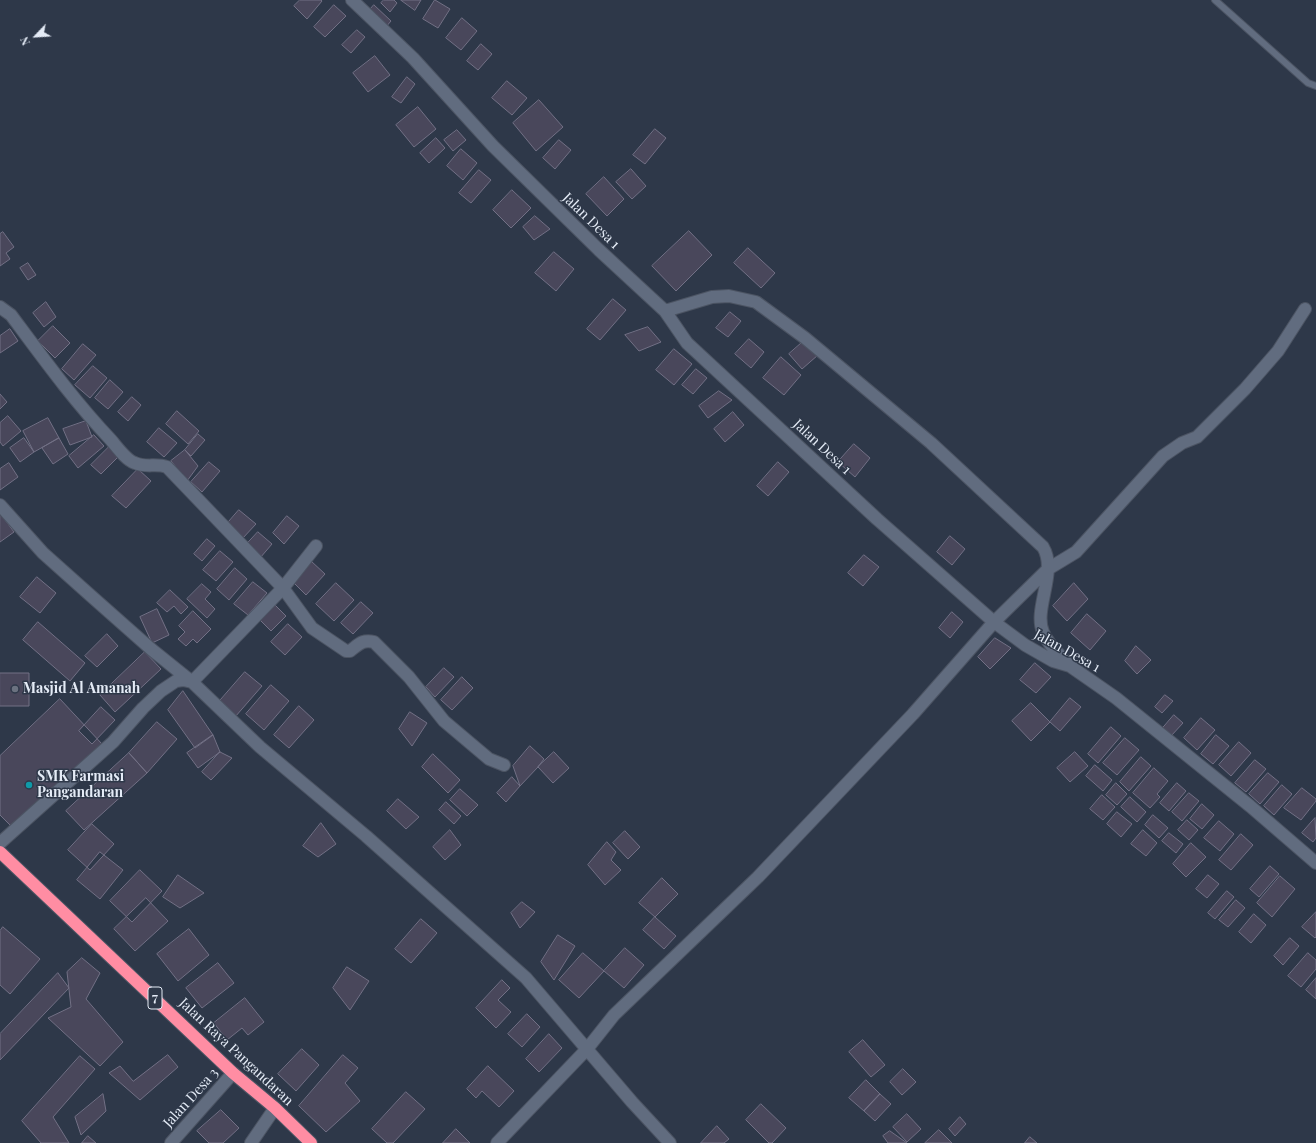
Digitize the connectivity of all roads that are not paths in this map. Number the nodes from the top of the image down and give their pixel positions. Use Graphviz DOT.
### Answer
graph roads {
  1 [pos="352,0"];
  2 [pos="1215,0"];
  3 [pos="1316,86"];
  4 [pos="0,307"];
  5 [pos="1305,309"];
  6 [pos="665,311"];
  7 [pos="0,505"];
  8 [pos="316,546"];
  9 [pos="1048,569"];
  10 [pos="283,588"];
  11 [pos="994,622"];
  12 [pos="1070,666"];
  13 [pos="192,682"];
  14 [pos="504,765"];
  15 [pos="0,843"];
  16 [pos="0,852"];
  17 [pos="1316,863"];
  18 [pos="587,1049"];
  19 [pos="233,1073"];
  20 [pos="275,1108"];
  21 [pos="171,1143"];
  22 [pos="251,1143"];
  23 [pos="311,1143"];
  24 [pos="497,1143"];
  25 [pos="670,1143"];
  1 -- 6 [label="street, Jalan Desa 1"];
  2 -- 3 [label="lane"];
  4 -- 10 [label="street"];
  5 -- 9 [label="street"];
  6 -- 9 [label="street"];
  6 -- 11 [label="street, Jalan Desa 1"];
  7 -- 13 [label="street"];
  8 -- 10 [label="street"];
  9 -- 11 [label="street"];
  9 -- 12 [label="street"];
  10 -- 13 [label="street"];
  10 -- 14 [label="street"];
  11 -- 12 [label="street, Jalan Desa 1"];
  11 -- 18 [label="street"];
  12 -- 17 [label="street, Jalan Desa 1"];
  13 -- 15 [label="street"];
  13 -- 18 [label="street"];
  16 -- 19 [label="highway, Jalan Raya Pangandaran / 7"];
  18 -- 24 [label="street"];
  18 -- 25 [label="street"];
  19 -- 20 [label="highway, Jalan Raya Pangandaran / 7"];
  19 -- 21 [label="street, Jalan Desa 3"];
  20 -- 22 [label="street"];
  20 -- 23 [label="highway, Jalan Raya Pangandaran / 7"];
}
